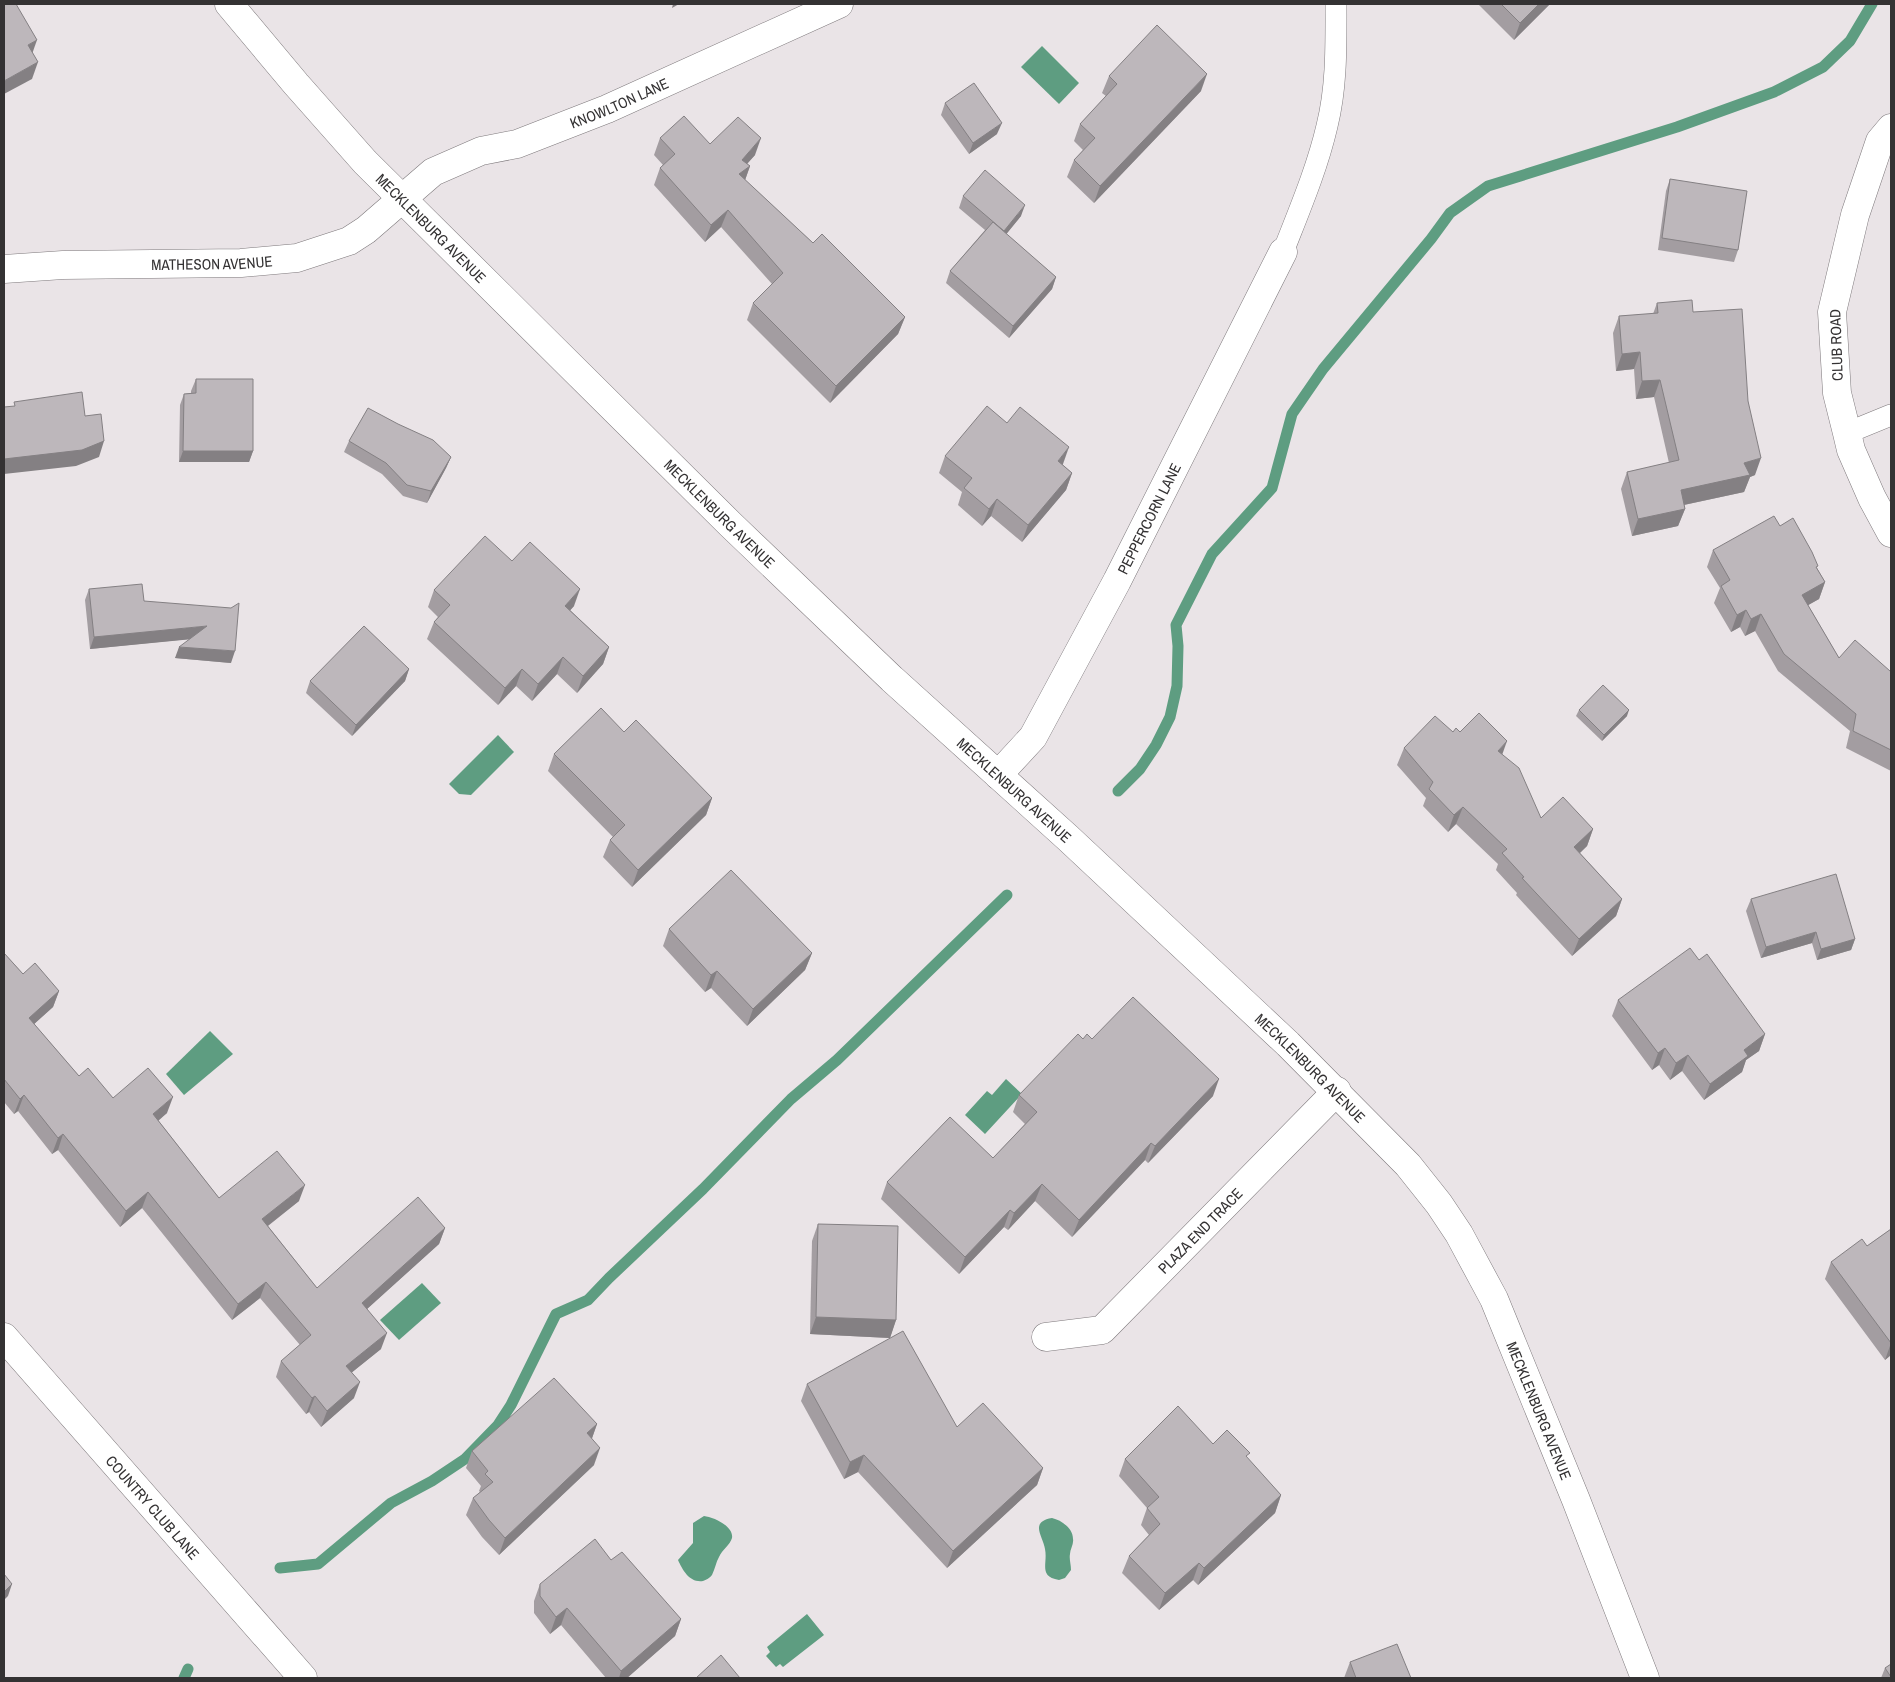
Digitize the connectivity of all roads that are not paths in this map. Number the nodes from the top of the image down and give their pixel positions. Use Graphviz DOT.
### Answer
graph roads {
  1 [pos="229,4"];
  2 [pos="839,4"];
  3 [pos="1336,4"];
  4 [pos="1891,128"];
  5 [pos="401,199"];
  6 [pos="1282,252"];
  7 [pos="4,269"];
  8 [pos="1891,415"];
  9 [pos="1847,433"];
  10 [pos="1891,532"];
  11 [pos="998,775"];
  12 [pos="1337,1092"];
  13 [pos="4,1337"];
  14 [pos="1046,1337"];
  15 [pos="303,1678"];
  16 [pos="1646,1678"];
  1 -- 5 [label="street, MECKLENBURG AVENUE"];
  2 -- 5 [label="street, KNOWLTON LANE"];
  3 -- 6 [label="lane"];
  4 -- 9 [label="street, CLUB ROAD"];
  5 -- 7 [label="street, MATHESON AVENUE"];
  5 -- 11 [label="street, MECKLENBURG AVENUE"];
  6 -- 11 [label="street, PEPPERCORN LANE"];
  8 -- 9 [label="lane"];
  9 -- 10 [label="street, CLUB ROAD"];
  11 -- 12 [label="street, MECKLENBURG AVENUE"];
  12 -- 14 [label="street, PLAZA END TRACE"];
  12 -- 16 [label="street, MECKLENBURG AVENUE"];
  13 -- 15 [label="street, COUNTRY CLUB LANE"];
}
